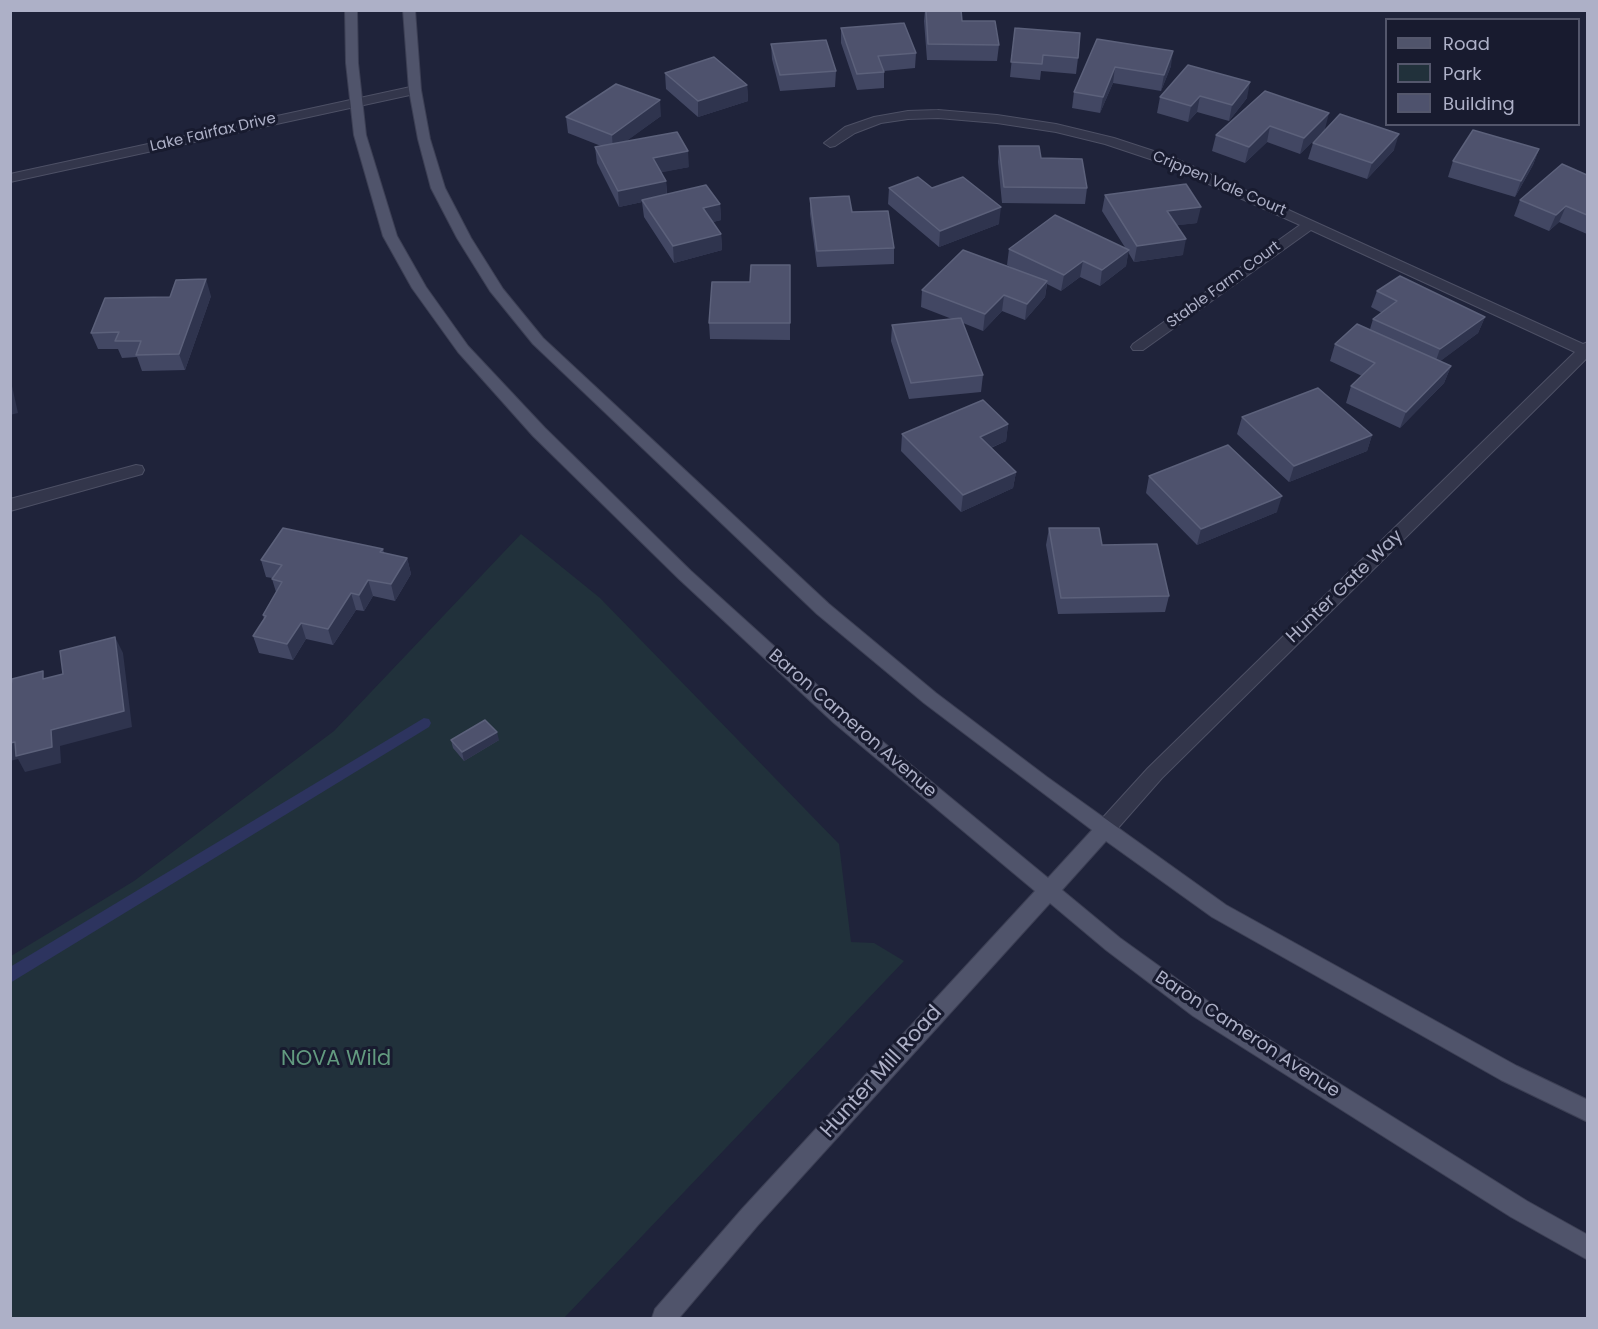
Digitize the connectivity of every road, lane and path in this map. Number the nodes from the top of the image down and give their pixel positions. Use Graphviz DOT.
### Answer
graph roads {
  1 [pos="351,10"];
  2 [pos="409,10"];
  3 [pos="415,90"];
  4 [pos="356,102"];
  5 [pos="830,143"];
  6 [pos="10,178"];
  7 [pos="1310,224"];
  8 [pos="1138,347"];
  9 [pos="1586,350"];
  10 [pos="136,470"];
  11 [pos="10,505"];
  12 [pos="1104,830"];
  13 [pos="1048,891"];
  14 [pos="1587,1112"];
  15 [pos="1587,1248"];
  16 [pos="664,1318"];
  1 -- 4 [label="main road, Baron Cameron Avenue"];
  2 -- 3 [label="main road"];
  3 -- 4 [label="street, Lake Fairfax Drive"];
  3 -- 12 [label="main road"];
  4 -- 6 [label="street, Lake Fairfax Drive"];
  4 -- 13 [label="main road, Baron Cameron Avenue"];
  5 -- 7 [label="street, Crippen Vale Court"];
  7 -- 8 [label="street, Stable Farm Court"];
  7 -- 9 [label="street, Crippen Vale Court"];
  9 -- 12 [label="street, Hunter Gate Way"];
  10 -- 11 [label="street"];
  12 -- 13 [label="main road, Hunter Mill Road"];
  12 -- 14 [label="main road"];
  13 -- 15 [label="main road, Baron Cameron Avenue"];
  13 -- 16 [label="main road, Hunter Mill Road"];
}
